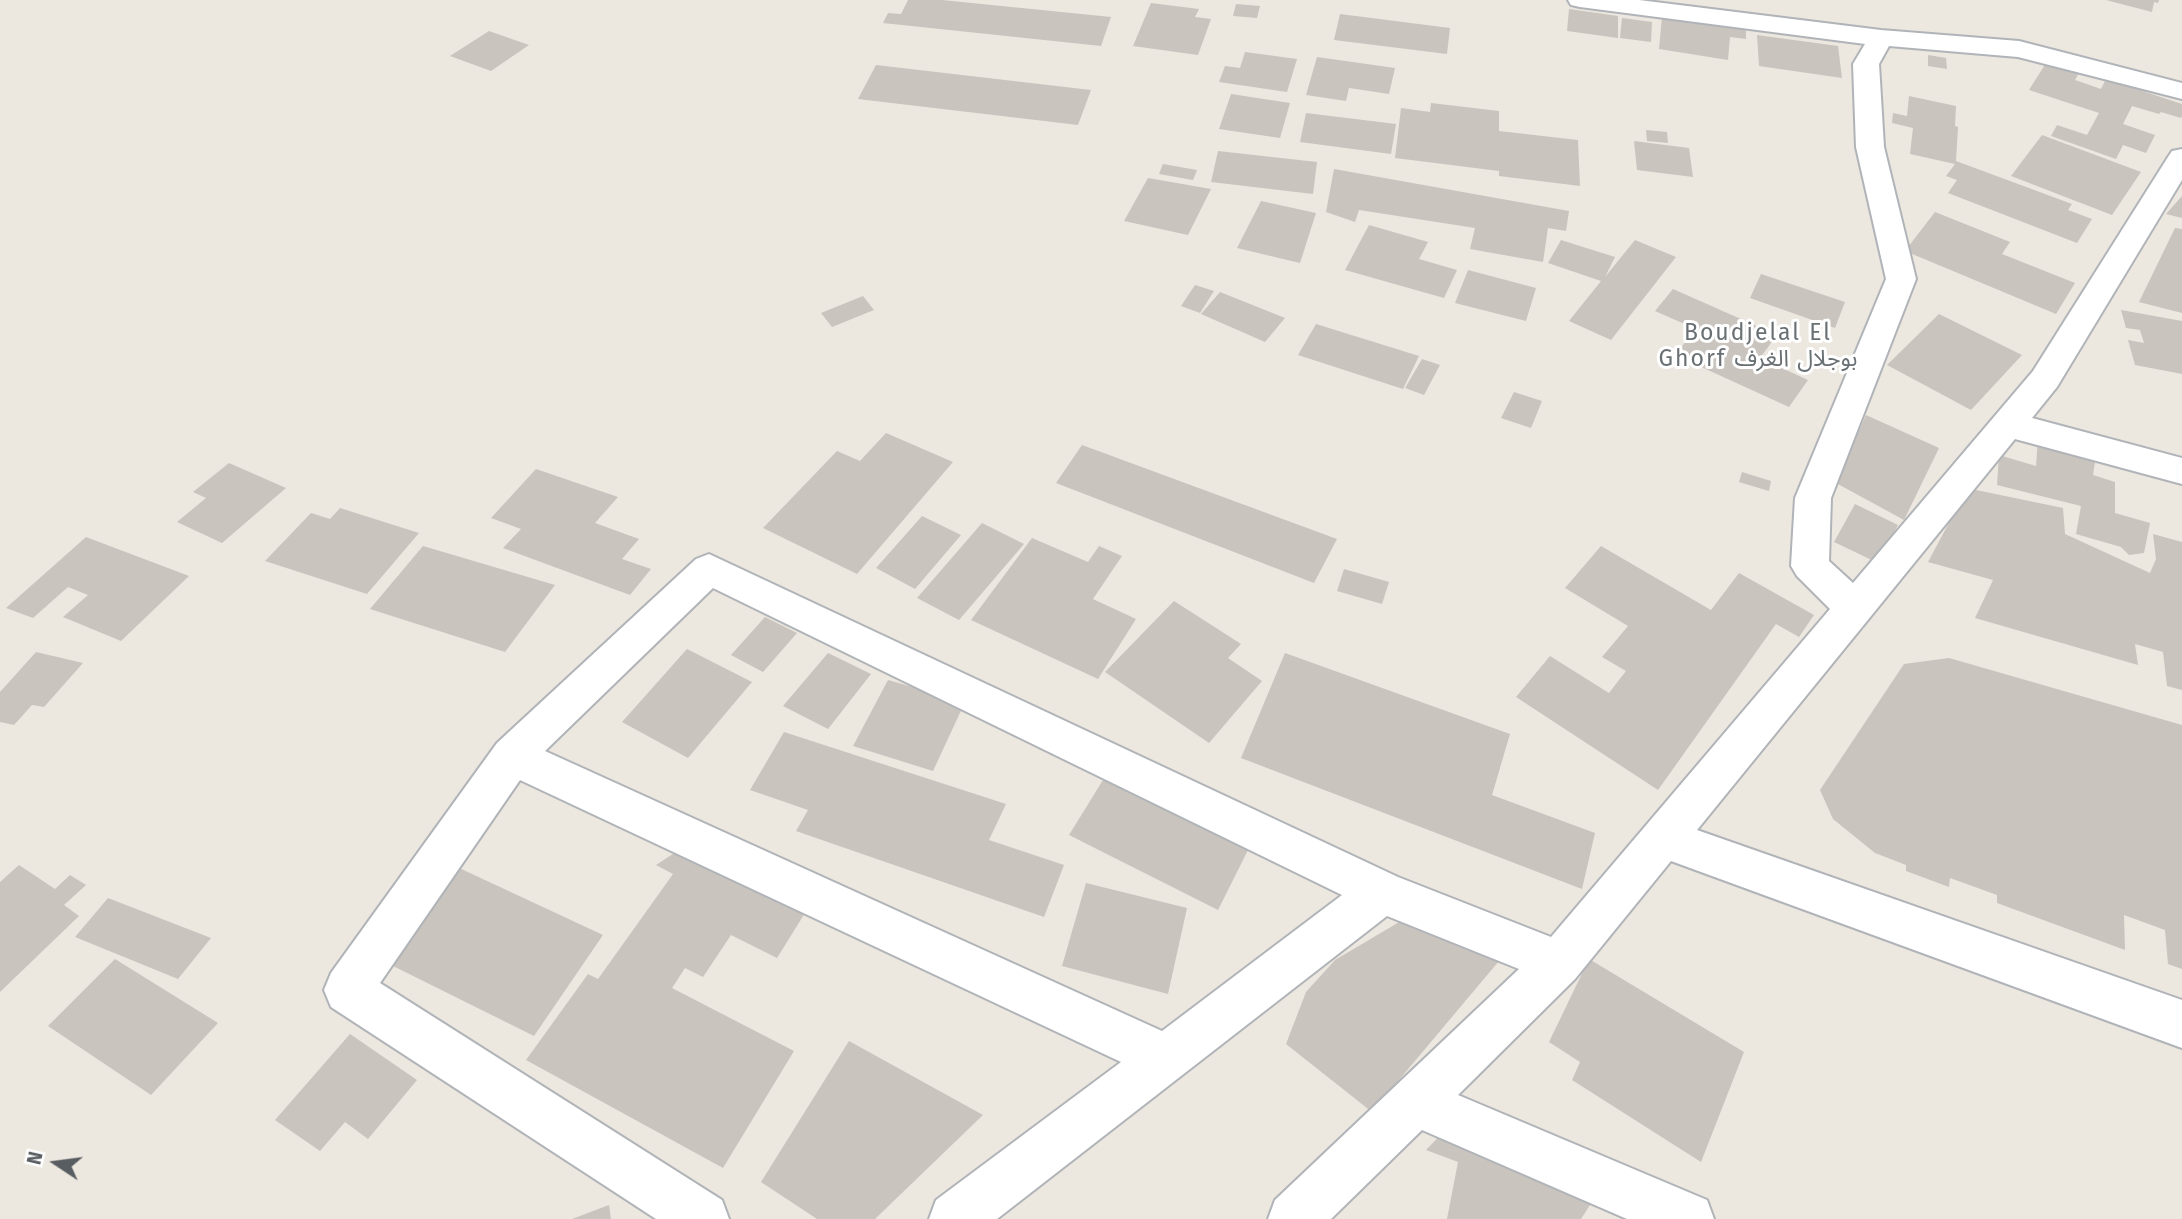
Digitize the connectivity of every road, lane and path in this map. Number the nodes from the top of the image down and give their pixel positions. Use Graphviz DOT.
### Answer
graph roads {
  1 [pos="1580,0"];
  2 [pos="1881,38"];
  3 [pos="2182,91"];
  4 [pos="2182,157"];
  5 [pos="2007,424"];
  6 [pos="2182,471"];
  7 [pos="1854,608"];
  8 [pos="512,756"];
  9 [pos="1662,838"];
  10 [pos="1382,892"];
  11 [pos="1559,963"];
  12 [pos="2182,1024"];
  13 [pos="1165,1057"];
  14 [pos="1416,1102"];
  15 [pos="703,1219"];
  16 [pos="955,1219"];
  17 [pos="1294,1219"];
  18 [pos="1688,1219"];
  1 -- 2 [label="street"];
  2 -- 3 [label="street"];
  2 -- 7 [label="street"];
  4 -- 5 [label="street"];
  5 -- 6 [label="street"];
  5 -- 7 [label="street"];
  7 -- 9 [label="street"];
  8 -- 10 [label="street"];
  8 -- 13 [label="street"];
  8 -- 15 [label="street"];
  9 -- 11 [label="street"];
  9 -- 12 [label="street"];
  10 -- 11 [label="street"];
  10 -- 13 [label="street"];
  11 -- 14 [label="street"];
  13 -- 16 [label="street"];
  14 -- 17 [label="street"];
  14 -- 18 [label="street"];
}
